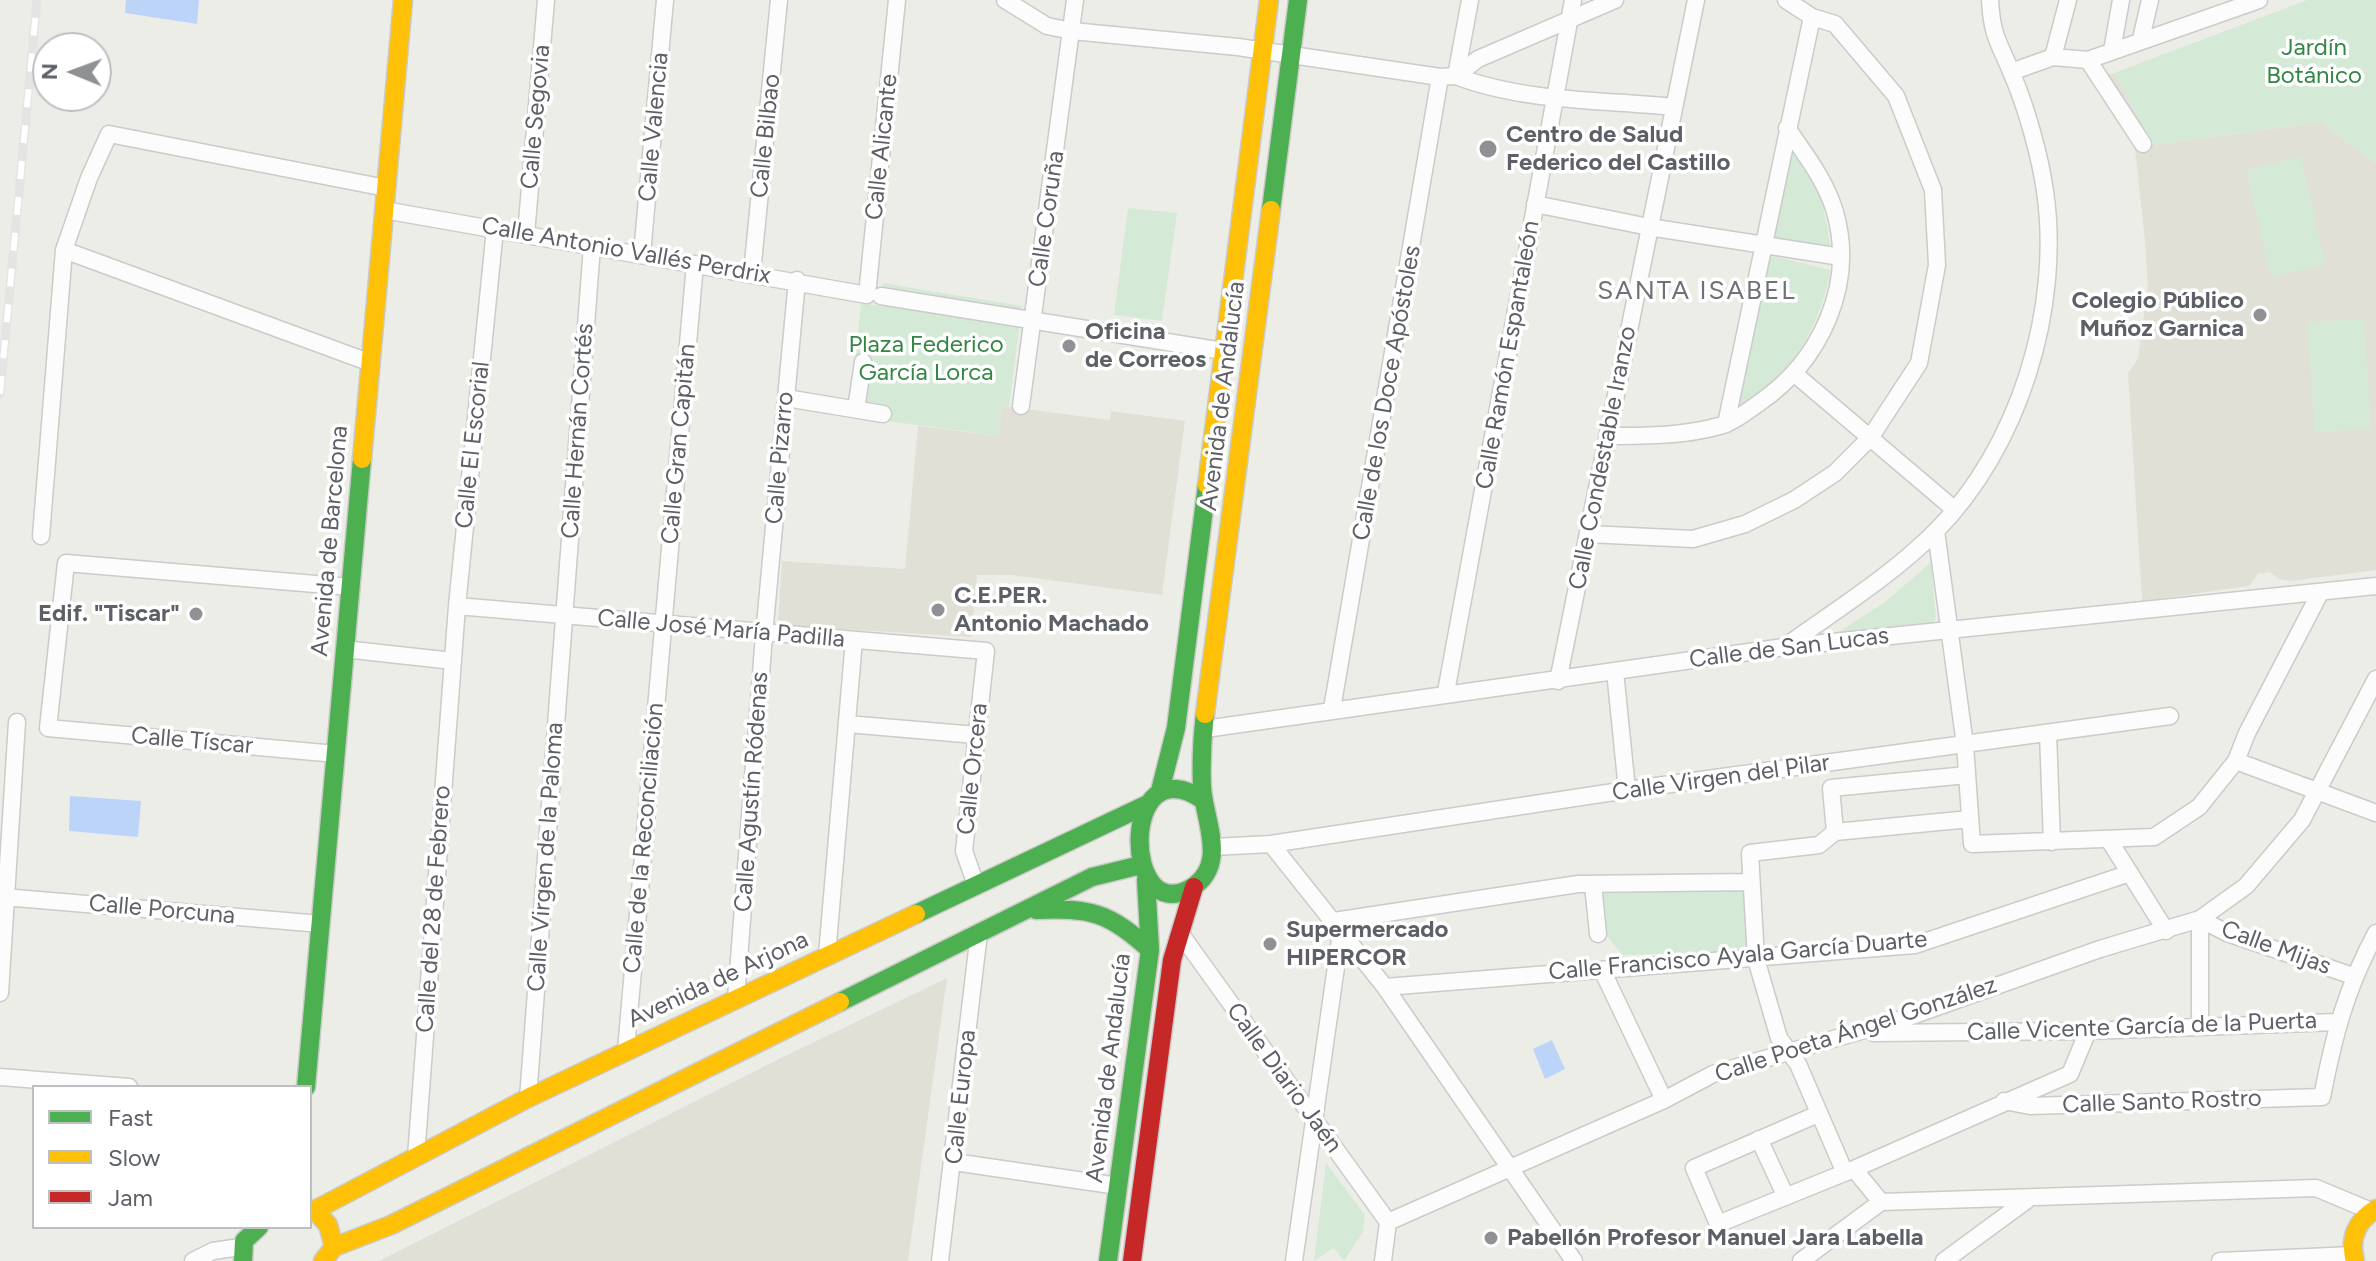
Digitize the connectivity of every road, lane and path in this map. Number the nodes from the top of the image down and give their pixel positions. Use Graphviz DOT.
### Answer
graph roads {
  1 [pos="403,0"];
  2 [pos="546,0"];
  3 [pos="665,0"];
  4 [pos="779,0"];
  5 [pos="897,0"];
  6 [pos="1005,0"];
  7 [pos="1075,0"];
  8 [pos="1269,0"];
  9 [pos="1298,0"];
  10 [pos="1470,0"];
  11 [pos="1573,0"];
  12 [pos="1615,0"];
  13 [pos="1696,0"];
  14 [pos="1786,0"];
  15 [pos="1990,0"];
  16 [pos="2068,0"];
  17 [pos="2121,0"];
  18 [pos="2150,0"];
  19 [pos="2212,0"];
  20 [pos="2259,0"];
  21 [pos="1812,17"];
  22 [pos="1569,18"];
  23 [pos="2209,18"];
  24 [pos="1072,31"];
  25 [pos="2141,39"];
  26 [pos="2112,51"];
  27 [pos="1262,53"];
  28 [pos="2053,57"];
  29 [pos="1291,58"];
  30 [pos="2088,60"];
  31 [pos="2011,72"];
  32 [pos="1448,76"];
  33 [pos="1554,96"];
  34 [pos="1674,107"];
  35 [pos="1787,128"];
  36 [pos="2143,144"];
  37 [pos="386,188"];
  38 [pos="1535,204"];
  39 [pos="384,210"];
  40 [pos="1649,227"];
  41 [pos="495,229"];
  42 [pos="526,234"];
  43 [pos="1763,244"];
  44 [pos="592,246"];
  45 [pos="64,250"];
  46 [pos="642,254"];
  47 [pos="1841,257"];
  48 [pos="695,264"];
  49 [pos="752,273"];
  50 [pos="797,280"];
  51 [pos="874,296"];
  52 [pos="1032,323"];
  53 [pos="1223,351"];
  54 [pos="863,362"];
  55 [pos="371,363"];
  56 [pos="1796,375"];
  57 [pos="786,398"];
  58 [pos="1021,406"];
  59 [pos="856,409"];
  60 [pos="883,414"];
  61 [pos="1726,424"];
  62 [pos="1608,436"];
  63 [pos="1870,438"];
  64 [pos="1954,509"];
  65 [pos="1936,531"];
  66 [pos="1588,534"];
  67 [pos="41,536"];
  68 [pos="2376,586"];
  69 [pos="351,587"];
  70 [pos="2320,593"];
  71 [pos="457,606"];
  72 [pos="563,616"];
  73 [pos="663,625"];
  74 [pos="1950,628"];
  75 [pos="764,635"];
  76 [pos="854,640"];
  77 [pos="1784,647"];
  78 [pos="344,649"];
  79 [pos="986,651"];
  80 [pos="453,661"];
  81 [pos="1615,671"];
  82 [pos="2376,679"];
  83 [pos="1558,681"];
  84 [pos="1446,692"];
  85 [pos="1332,709"];
  86 [pos="2170,716"];
  87 [pos="17,722"];
  88 [pos="847,724"];
  89 [pos="1205,729"];
  90 [pos="2048,733"];
  91 [pos="976,735"];
  92 [pos="1965,745"];
  93 [pos="336,754"];
  94 [pos="2236,761"];
  95 [pos="1967,775"];
  96 [pos="1627,790"];
  97 [pos="1160,791"];
  98 [pos="2316,791"];
  99 [pos="1203,800"];
  100 [pos="1146,805"];
  101 [pos="2376,813"];
  102 [pos="1970,819"];
  103 [pos="1835,832"];
  104 [pos="2109,840"];
  105 [pos="2052,842"];
  106 [pos="1271,844"];
  107 [pos="1213,847"];
  108 [pos="1144,872"];
  109 [pos="2130,873"];
  110 [pos="1750,882"];
  111 [pos="1593,884"];
  112 [pos="976,885"];
  113 [pos="1194,887"];
  114 [pos="4,897"];
  115 [pos="1026,911"];
  116 [pos="2200,919"];
  117 [pos="321,924"];
  118 [pos="1338,927"];
  119 [pos="2166,931"];
  120 [pos="979,933"];
  121 [pos="1180,933"];
  122 [pos="2376,933"];
  123 [pos="1598,934"];
  124 [pos="1150,950"];
  125 [pos="827,955"];
  126 [pos="1756,959"];
  127 [pos="1602,970"];
  128 [pos="2353,976"];
  129 [pos="1385,987"];
  130 [pos="0,993"];
  131 [pos="736,998"];
  132 [pos="2336,1022"];
  133 [pos="2200,1027"];
  134 [pos="2088,1031"];
  135 [pos="1852,1034"];
  136 [pos="626,1050"];
  137 [pos="1791,1051"];
  138 [pos="0,1077"];
  139 [pos="103,1085"];
  140 [pos="306,1085"];
  141 [pos="528,1098"];
  142 [pos="1664,1100"];
  143 [pos="2003,1101"];
  144 [pos="1818,1114"];
  145 [pos="1315,1122"];
  146 [pos="1759,1139"];
  147 [pos="416,1157"];
  148 [pos="954,1162"];
  149 [pos="1510,1168"];
  150 [pos="1850,1171"];
  151 [pos="1118,1186"];
  152 [pos="1786,1197"];
  153 [pos="2027,1200"];
  154 [pos="1881,1202"];
  155 [pos="312,1210"];
  156 [pos="2374,1210"];
  157 [pos="1388,1222"];
  158 [pos="256,1229"];
  159 [pos="242,1254"];
  160 [pos="328,1254"];
  161 [pos="2354,1258"];
  162 [pos="1380,1260"];
  163 [pos="193,1261"];
  164 [pos="940,1261"];
  165 [pos="1108,1261"];
  166 [pos="1132,1261"];
  167 [pos="1294,1261"];
  168 [pos="1574,1261"];
  169 [pos="1801,1261"];
  170 [pos="1944,1261"];
  171 [pos="2220,1261"];
  1 -- 37 [label="street, Avenida de Barcelona"];
  2 -- 42 [label="street, Calle Segovia"];
  3 -- 46 [label="street, Calle Valencia"];
  4 -- 49 [label="street, Calle Bilbao"];
  5 -- 51 [label="street, Calle Alicante"];
  6 -- 24 [label="street"];
  7 -- 24 [label="street, Calle Coruña"];
  8 -- 27 [label="street, Avenida de Andalucía"];
  9 -- 29 [label="street, Avenida de Andalucía"];
  10 -- 32 [label="street, Calle de los Doce Apóstoles"];
  11 -- 22 [label="street, Calle Ramón Espantaleón"];
  12 -- 22 [label="street"];
  13 -- 34 [label="street, Calle Condestable Iranzo"];
  14 -- 21 [label="street"];
  15 -- 31 [label="street"];
  16 -- 28 [label="street"];
  17 -- 26 [label="street"];
  18 -- 25 [label="street"];
  19 -- 23 [label="street"];
  20 -- 23 [label="street"];
  21 -- 35 [label="street"];
  21 -- 63 [label="street"];
  22 -- 32 [label="street"];
  22 -- 33 [label="street, Calle Ramón Espantaleón"];
  23 -- 25 [label="street"];
  24 -- 27 [label="street"];
  24 -- 52 [label="street, Calle Coruña"];
  25 -- 26 [label="street"];
  26 -- 30 [label="street"];
  27 -- 29 [label="street"];
  27 -- 53 [label="street, Avenida de Andalucía"];
  28 -- 30 [label="street"];
  28 -- 31 [label="street"];
  29 -- 32 [label="street"];
  29 -- 89 [label="street, Avenida de Andalucía"];
  30 -- 36 [label="street"];
  31 -- 64 [label="street"];
  32 -- 33 [label="street"];
  32 -- 85 [label="street, Calle de los Doce Apóstoles"];
  33 -- 34 [label="street"];
  33 -- 38 [label="street, Calle Ramón Espantaleón"];
  34 -- 40 [label="street, Calle Condestable Iranzo"];
  35 -- 43 [label="street"];
  35 -- 47 [label="street"];
  37 -- 39 [label="street, Avenida de Barcelona"];
  37 -- 45 [label="street"];
  38 -- 40 [label="street"];
  38 -- 84 [label="street, Calle Ramón Espantaleón"];
  39 -- 41 [label="street, Calle Antonio Vallés Perdrix"];
  39 -- 55 [label="street, Avenida de Barcelona"];
  40 -- 43 [label="street"];
  40 -- 62 [label="street, Calle Condestable Iranzo"];
  41 -- 42 [label="street, Calle Antonio Vallés Perdrix"];
  41 -- 71 [label="street, Calle El Escorial"];
  42 -- 44 [label="street, Calle Antonio Vallés Perdrix"];
  43 -- 47 [label="street"];
  43 -- 61 [label="street"];
  44 -- 46 [label="street, Calle Antonio Vallés Perdrix"];
  44 -- 72 [label="street, Calle Hernán Cortés"];
  45 -- 55 [label="street"];
  45 -- 67 [label="street"];
  46 -- 48 [label="street, Calle Antonio Vallés Perdrix"];
  47 -- 56 [label="street"];
  48 -- 49 [label="street, Calle Antonio Vallés Perdrix"];
  48 -- 73 [label="street, Calle Gran Capitán"];
  49 -- 50 [label="street, Calle Antonio Vallés Perdrix"];
  50 -- 51 [label="street, Calle Antonio Vallés Perdrix"];
  50 -- 57 [label="street, Calle Pizarro"];
  51 -- 52 [label="street, Calle Antonio Vallés Perdrix"];
  52 -- 53 [label="street, Calle Antonio Vallés Perdrix"];
  52 -- 58 [label="street, Calle Coruña"];
  53 -- 97 [label="street, Avenida de Andalucía"];
  54 -- 59 [label="street"];
  55 -- 69 [label="street, Avenida de Barcelona"];
  56 -- 61 [label="street"];
  56 -- 63 [label="street"];
  57 -- 59 [label="street"];
  57 -- 75 [label="street, Calle Pizarro"];
  59 -- 60 [label="street"];
  61 -- 62 [label="street"];
  62 -- 66 [label="street, Calle Condestable Iranzo"];
  63 -- 64 [label="street"];
  63 -- 66 [label="street"];
  64 -- 65 [label="street"];
  65 -- 74 [label="street"];
  65 -- 77 [label="street"];
  66 -- 83 [label="street, Calle Condestable Iranzo"];
  68 -- 70 [label="street, Calle de San Lucas"];
  69 -- 78 [label="street, Avenida de Barcelona"];
  69 -- 93 [label="street, Calle Tíscar"];
  70 -- 74 [label="street, Calle de San Lucas"];
  70 -- 94 [label="street"];
  71 -- 72 [label="street, Calle José María Padilla"];
  71 -- 80 [label="street, Calle El Escorial"];
  72 -- 73 [label="street, Calle José María Padilla"];
  72 -- 141 [label="street, Calle Virgen de la Paloma"];
  73 -- 75 [label="street, Calle José María Padilla"];
  73 -- 136 [label="street, Calle de la Reconciliación"];
  74 -- 77 [label="street, Calle de San Lucas"];
  74 -- 92 [label="street"];
  75 -- 76 [label="street, Calle José María Padilla"];
  75 -- 131 [label="street, Calle Agustín Ródenas"];
  76 -- 79 [label="street, Calle José María Padilla"];
  76 -- 88 [label="street"];
  77 -- 81 [label="street, Calle de San Lucas"];
  78 -- 80 [label="street"];
  78 -- 93 [label="street, Avenida de Barcelona"];
  79 -- 91 [label="street, Calle Orcera"];
  80 -- 147 [label="street, Calle del 28 de Febrero"];
  81 -- 83 [label="street, Calle de San Lucas"];
  81 -- 96 [label="street"];
  82 -- 98 [label="street, Calle Poeta Ángel González"];
  83 -- 84 [label="street, Calle de San Lucas"];
  84 -- 85 [label="street, Calle de San Lucas"];
  85 -- 89 [label="street, Calle de San Lucas"];
  86 -- 90 [label="street, Calle Virgen del Pilar"];
  87 -- 114 [label="street"];
  88 -- 91 [label="street"];
  88 -- 125 [label="street"];
  89 -- 99 [label="street, Avenida de Andalucía"];
  90 -- 92 [label="street, Calle Virgen del Pilar"];
  90 -- 105 [label="street"];
  91 -- 112 [label="street, Calle Orcera"];
  92 -- 95 [label="street"];
  92 -- 96 [label="street, Calle Virgen del Pilar"];
  93 -- 117 [label="street, Avenida de Barcelona"];
  94 -- 98 [label="street"];
  94 -- 104 [label="street"];
  95 -- 102 [label="street"];
  95 -- 103 [label="street"];
  96 -- 106 [label="street, Calle Virgen del Pilar"];
  97 -- 99 [label="street"];
  97 -- 100 [label="street"];
  98 -- 101 [label="street"];
  98 -- 116 [label="street, Calle Poeta Ángel González"];
  99 -- 107 [label="street"];
  100 -- 108 [label="street"];
  100 -- 112 [label="street, Avenida de Arjona"];
  102 -- 103 [label="street"];
  102 -- 105 [label="street"];
  103 -- 110 [label="street"];
  104 -- 105 [label="street"];
  104 -- 109 [label="street"];
  106 -- 107 [label="street, Calle Virgen del Pilar"];
  106 -- 118 [label="street"];
  107 -- 113 [label="street"];
  108 -- 113 [label="street"];
  108 -- 115 [label="street"];
  108 -- 124 [label="street, Avenida de Andalucía"];
  109 -- 119 [label="street"];
  109 -- 126 [label="street, Calle Francisco Ayala García Duarte"];
  110 -- 111 [label="street"];
  110 -- 126 [label="street"];
  111 -- 118 [label="street"];
  111 -- 123 [label="street"];
  112 -- 125 [label="street, Avenida de Arjona"];
  113 -- 121 [label="street, Avenida de Andalucía"];
  114 -- 117 [label="street, Calle Porcuna"];
  114 -- 130 [label="street"];
  115 -- 120 [label="street"];
  115 -- 124 [label="street"];
  116 -- 119 [label="street, Calle Poeta Ángel González"];
  116 -- 128 [label="street, Calle Mijas"];
  116 -- 133 [label="street"];
  117 -- 140 [label="street, Avenida de Barcelona"];
  118 -- 129 [label="street"];
  118 -- 145 [label="street"];
  119 -- 135 [label="street, Calle Poeta Ángel González"];
  120 -- 148 [label="street, Calle Europa"];
  120 -- 160 [label="street"];
  121 -- 145 [label="street, Calle Diario Jaén"];
  121 -- 166 [label="street, Avenida de Andalucía"];
  122 -- 128 [label="street"];
  124 -- 151 [label="street, Avenida de Andalucía"];
  125 -- 131 [label="street, Avenida de Arjona"];
  126 -- 127 [label="street, Calle Francisco Ayala García Duarte"];
  126 -- 137 [label="street"];
  127 -- 129 [label="street, Calle Francisco Ayala García Duarte"];
  127 -- 142 [label="street"];
  128 -- 132 [label="street"];
  129 -- 149 [label="street"];
  131 -- 136 [label="street, Avenida de Arjona"];
  132 -- 133 [label="street, Calle Vicente García de la Puerta"];
  132 -- 143 [label="street, Calle Santo Rostro"];
  133 -- 134 [label="street, Calle Vicente García de la Puerta"];
  134 -- 135 [label="street, Calle Vicente García de la Puerta"];
  134 -- 143 [label="street, Calle Santo Rostro"];
  135 -- 137 [label="street, Calle Poeta Ángel González"];
  136 -- 141 [label="street, Avenida de Arjona"];
  137 -- 142 [label="street, Calle Poeta Ángel González"];
  137 -- 144 [label="street"];
  138 -- 139 [label="street"];
  141 -- 147 [label="street, Avenida de Arjona"];
  142 -- 149 [label="street, Calle Poeta Ángel González"];
  143 -- 150 [label="street, Calle Santo Rostro"];
  144 -- 146 [label="street"];
  144 -- 150 [label="street"];
  145 -- 157 [label="street, Calle Diario Jaén"];
  145 -- 167 [label="street"];
  146 -- 152 [label="street"];
  146 -- 152 [label="street, Calle Santo Rostro"];
  147 -- 155 [label="street, Avenida de Arjona"];
  148 -- 151 [label="street"];
  148 -- 164 [label="street, Calle Europa"];
  149 -- 157 [label="street, Calle Poeta Ángel González"];
  149 -- 168 [label="street"];
  150 -- 152 [label="street, Calle Santo Rostro"];
  150 -- 154 [label="street"];
  151 -- 165 [label="street, Avenida de Andalucía"];
  153 -- 154 [label="street"];
  153 -- 156 [label="street"];
  153 -- 170 [label="street"];
  154 -- 169 [label="street"];
  155 -- 160 [label="street"];
  156 -- 161 [label="street"];
  157 -- 162 [label="street"];
  158 -- 159 [label="street"];
  159 -- 163 [label="street"];
  161 -- 171 [label="street"];
}
